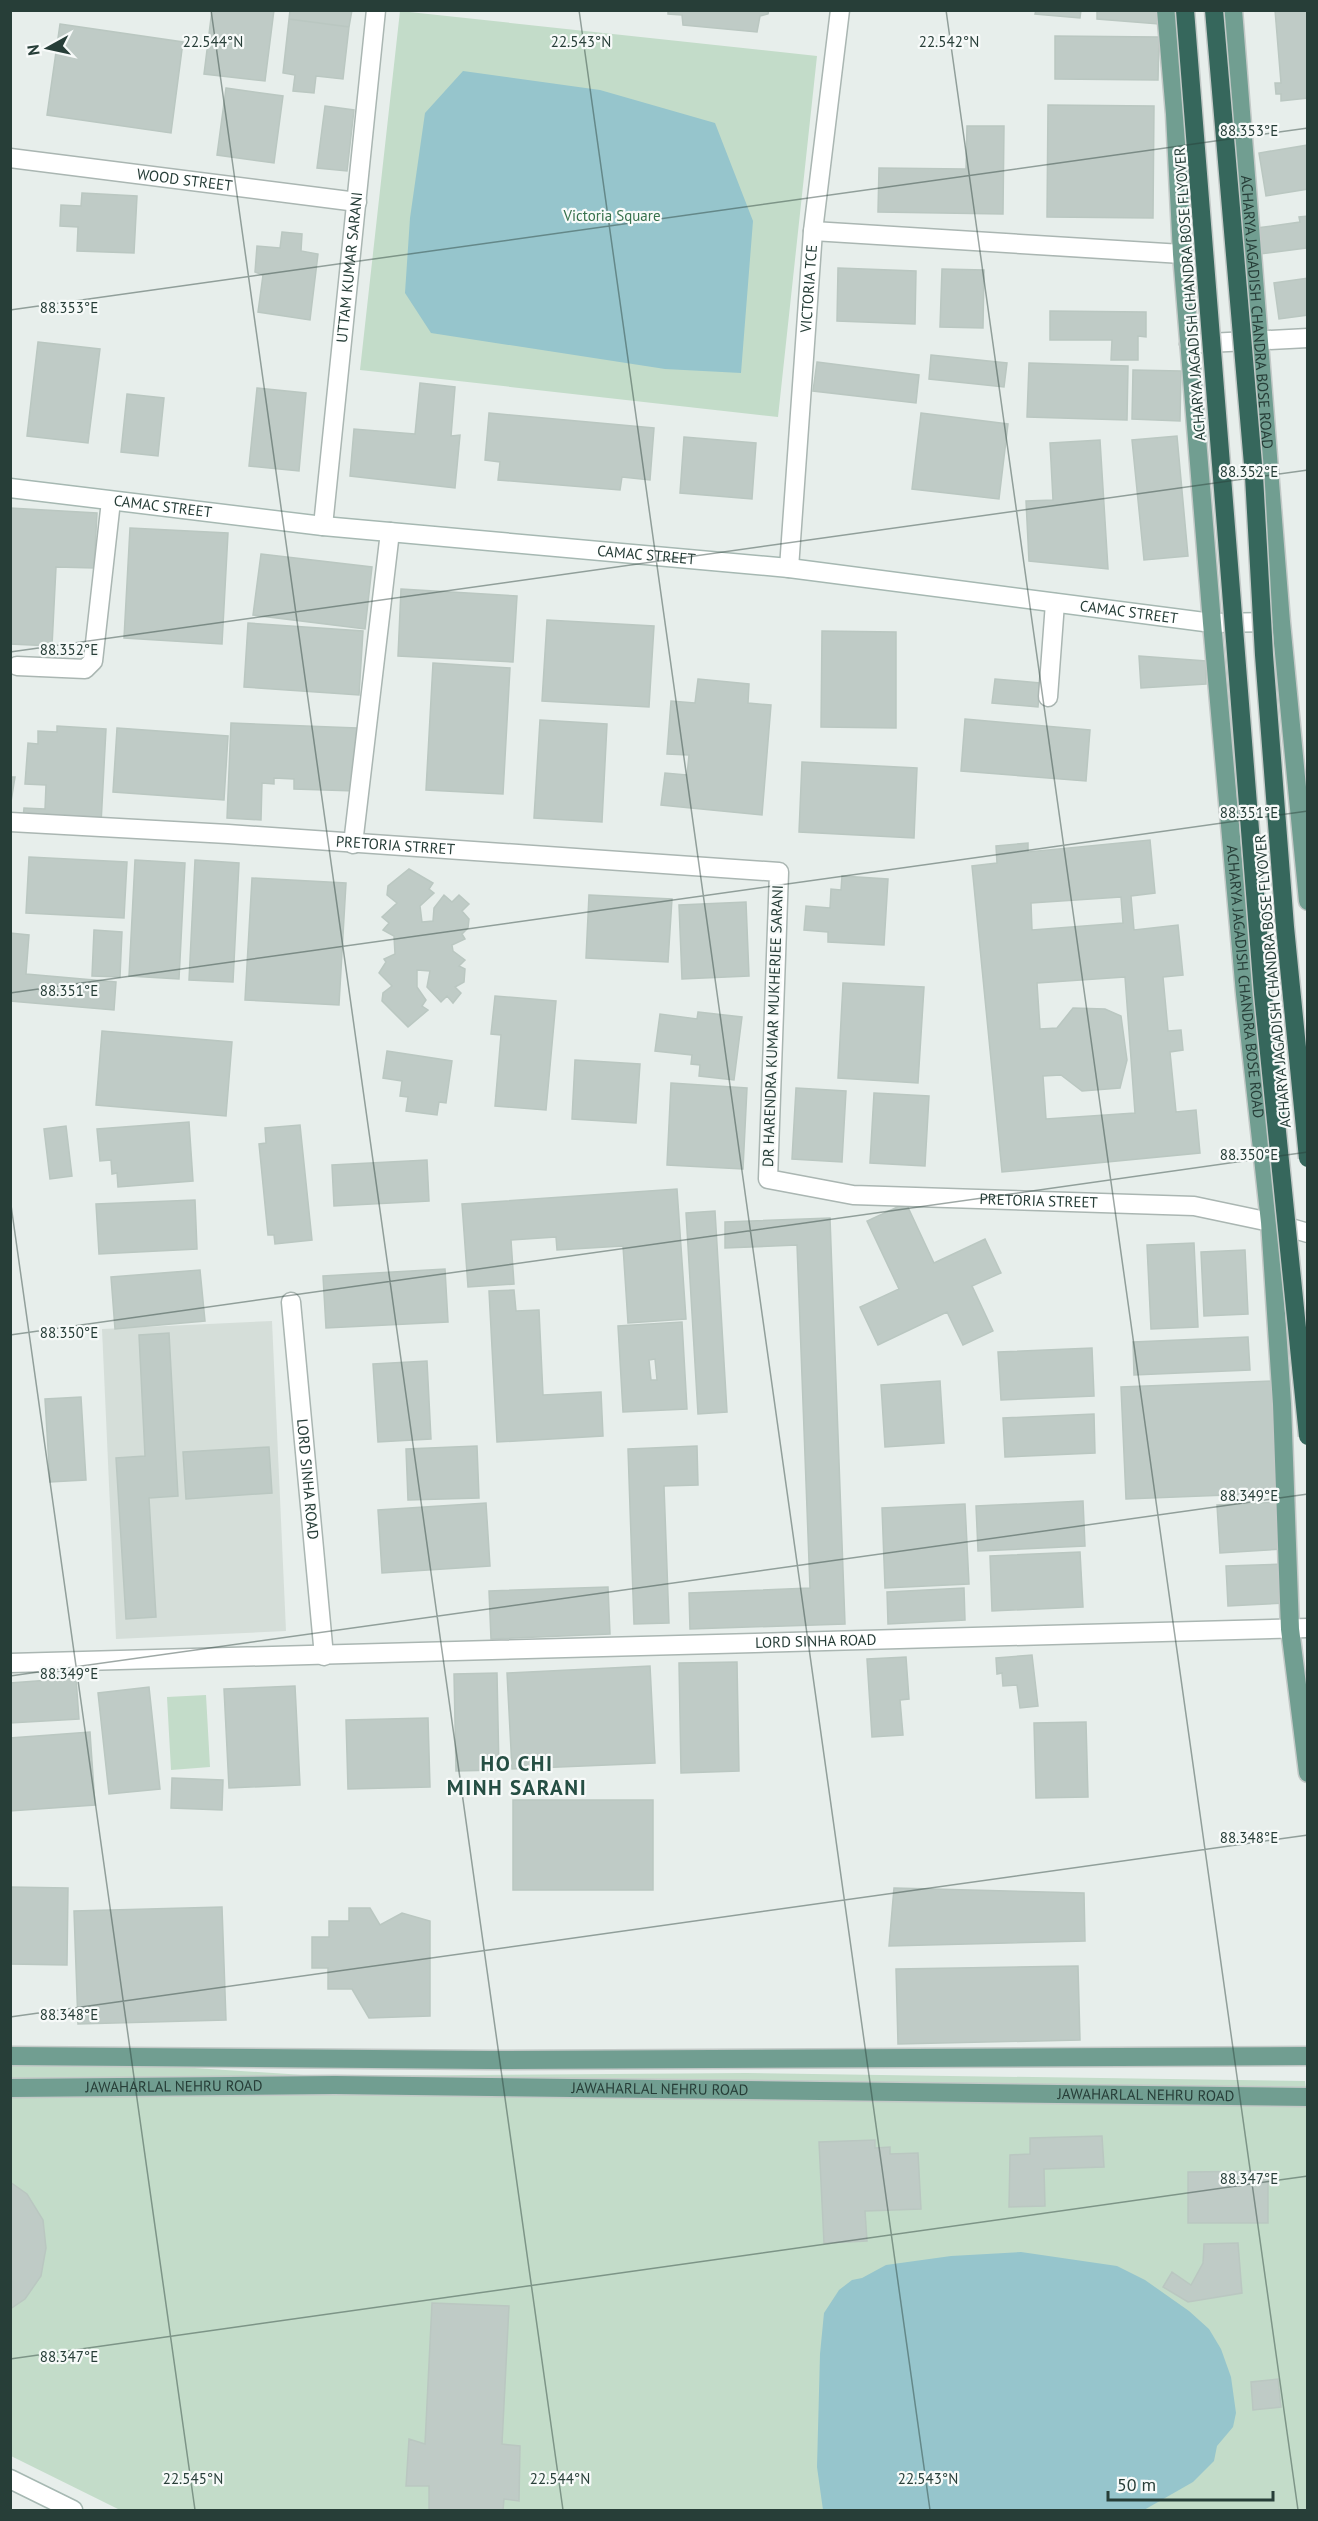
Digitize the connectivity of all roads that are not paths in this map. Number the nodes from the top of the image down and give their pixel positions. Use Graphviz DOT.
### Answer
graph roads {
  1 [pos="376,10"];
  2 [pos="840,10"];
  3 [pos="1166,10"];
  4 [pos="1185,10"];
  5 [pos="1214,10"];
  6 [pos="1233,10"];
  7 [pos="10,158"];
  8 [pos="357,202"];
  9 [pos="813,231"];
  10 [pos="1182,254"];
  11 [pos="1308,338"];
  12 [pos="1259,340"];
  13 [pos="1189,344"];
  14 [pos="10,488"];
  15 [pos="111,501"];
  16 [pos="323,526"];
  17 [pos="390,532"];
  18 [pos="789,568"];
  19 [pos="1055,603"];
  20 [pos="1281,622"];
  21 [pos="1212,623"];
  22 [pos="17,666"];
  23 [pos="1047,697"];
  24 [pos="10,822"];
  25 [pos="353,844"];
  26 [pos="779,872"];
  27 [pos="1308,901"];
  28 [pos="1308,1158"];
  29 [pos="768,1179"];
  30 [pos="1270,1222"];
  31 [pos="1308,1233"];
  32 [pos="291,1302"];
  33 [pos="1308,1436"];
  34 [pos="1299,1628"];
  35 [pos="324,1656"];
  36 [pos="10,1663"];
  37 [pos="1308,1773"];
  38 [pos="10,2056"];
  39 [pos="1308,2056"];
  40 [pos="10,2088"];
  41 [pos="1308,2097"];
  42 [pos="10,2479"];
  43 [pos="73,2511"];
  1 -- 8 [label="street, UTTAM KUMAR SARANI"];
  2 -- 9 [label="street, VICTORIA TCE"];
  3 -- 10 [label="main road, ACHARYA JAGADISH CHANDRA BOSE ROAD"];
  4 -- 33 [label="highway, ACHARYA JAGADISH CHANDRA BOSE FLYOVER, bridge"];
  5 -- 28 [label="highway, ACHARYA JAGADISH CHANDRA BOSE FLYOVER, bridge"];
  6 -- 12 [label="main road, ACHARYA JAGADISH CHANDRA BOSE ROAD"];
  7 -- 8 [label="street, WOOD STREET"];
  8 -- 16 [label="street, UTTAM KUMAR SARANI"];
  9 -- 10 [label="street"];
  9 -- 18 [label="street, VICTORIA TCE"];
  10 -- 13 [label="main road, ACHARYA JAGADISH CHANDRA BOSE ROAD"];
  11 -- 12 [label="street"];
  12 -- 13 [label="street"];
  12 -- 20 [label="main road, ACHARYA JAGADISH CHANDRA BOSE ROAD"];
  13 -- 21 [label="main road, ACHARYA JAGADISH CHANDRA BOSE ROAD"];
  14 -- 15 [label="street, CAMAC STREET"];
  15 -- 16 [label="street, CAMAC STREET"];
  15 -- 22 [label="street"];
  16 -- 17 [label="street, CAMAC STREET"];
  17 -- 18 [label="street, CAMAC STREET"];
  17 -- 25 [label="street"];
  18 -- 19 [label="street, CAMAC STREET"];
  19 -- 21 [label="street, CAMAC STREET"];
  19 -- 23 [label="street"];
  20 -- 21 [label="street, CAMAC STREET"];
  20 -- 27 [label="main road, ACHARYA JAGADISH CHANDRA BOSE ROAD"];
  21 -- 30 [label="main road, ACHARYA JAGADISH CHANDRA BOSE ROAD"];
  24 -- 25 [label="street, PRETORIA STRRET"];
  25 -- 26 [label="street, PRETORIA STRRET"];
  26 -- 29 [label="street, DR HARENDRA KUMAR MUKHERJEE SARANI"];
  29 -- 30 [label="street, PRETORIA STREET"];
  30 -- 31 [label="street, PRETORIA STREET"];
  30 -- 34 [label="main road, ACHARYA JAGADISH CHANDRA BOSE ROAD"];
  32 -- 35 [label="street, LORD SINHA ROAD"];
  34 -- 35 [label="street, LORD SINHA ROAD"];
  34 -- 37 [label="main road, ACHARYA JAGADISH CHANDRA BOSE ROAD"];
  35 -- 36 [label="street, LORD SINHA ROAD"];
  38 -- 39 [label="main road, JAWAHARLAL NEHRU ROAD"];
  40 -- 41 [label="main road, JAWAHARLAL NEHRU ROAD"];
  42 -- 43 [label="street"];
}
